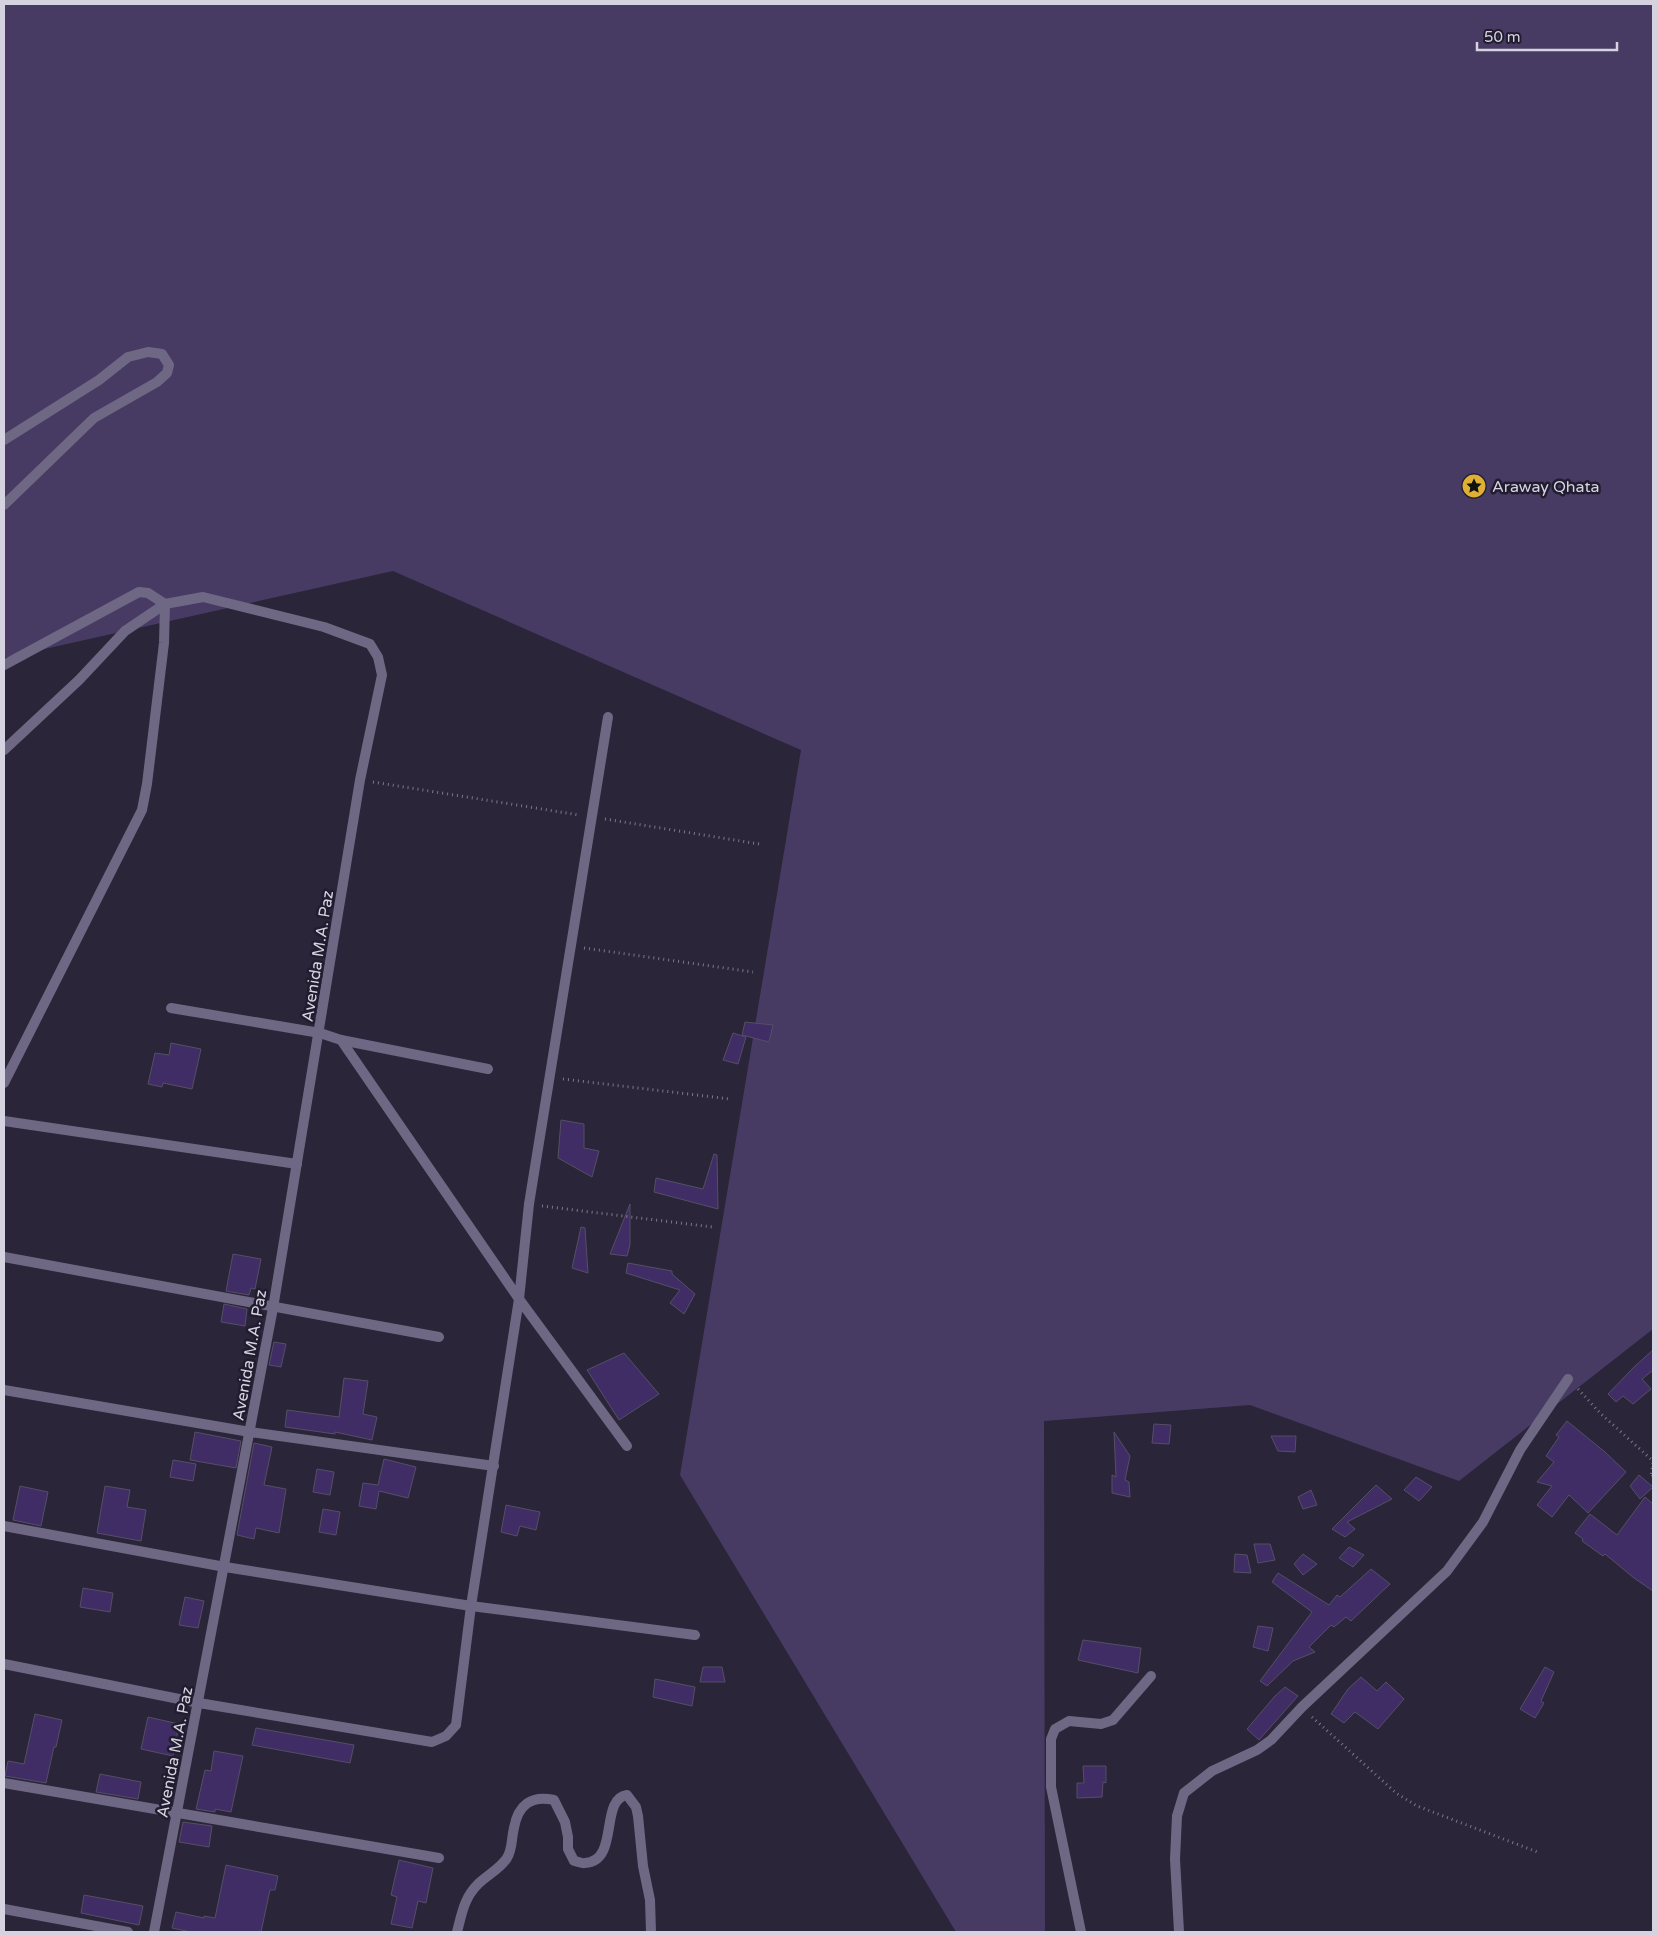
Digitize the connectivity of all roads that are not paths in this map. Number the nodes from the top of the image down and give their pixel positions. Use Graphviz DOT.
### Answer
graph roads {
  1 [pos="4,440"];
  2 [pos="4,505"];
  3 [pos="165,604"];
  4 [pos="4,665"];
  5 [pos="608,717"];
  6 [pos="4,750"];
  7 [pos="171,1008"];
  8 [pos="320,1033"];
  9 [pos="341,1040"];
  10 [pos="488,1068"];
  11 [pos="4,1083"];
  12 [pos="4,1121"];
  13 [pos="297,1164"];
  14 [pos="4,1257"];
  15 [pos="519,1298"];
  16 [pos="273,1308"];
  17 [pos="439,1337"];
  18 [pos="1568,1379"];
  19 [pos="4,1390"];
  20 [pos="250,1432"];
  21 [pos="627,1446"];
  22 [pos="494,1466"];
  23 [pos="4,1526"];
  24 [pos="225,1567"];
  25 [pos="471,1606"];
  26 [pos="695,1635"];
  27 [pos="4,1664"];
  28 [pos="1151,1676"];
  29 [pos="199,1703"];
  30 [pos="4,1782"];
  31 [pos="178,1812"];
  32 [pos="439,1858"];
  33 [pos="4,1910"];
  34 [pos="128,1932"];
  35 [pos="154,1932"];
  36 [pos="457,1932"];
  37 [pos="651,1932"];
  38 [pos="1081,1932"];
  39 [pos="1179,1932"];
  1 -- 2 [label="street"];
  3 -- 4 [label="street"];
  3 -- 6 [label="street"];
  3 -- 8 [label="street, Avenida M.A. Paz"];
  3 -- 11 [label="street"];
  5 -- 15 [label="street"];
  7 -- 8 [label="street"];
  8 -- 9 [label="street"];
  8 -- 13 [label="street, Avenida M.A. Paz"];
  9 -- 10 [label="street"];
  9 -- 15 [label="street"];
  12 -- 13 [label="street"];
  13 -- 16 [label="street, Avenida M.A. Paz"];
  14 -- 16 [label="street"];
  15 -- 21 [label="street"];
  15 -- 22 [label="street"];
  16 -- 17 [label="street"];
  16 -- 20 [label="street, Avenida M.A. Paz"];
  18 -- 39 [label="street"];
  19 -- 20 [label="street"];
  20 -- 22 [label="street"];
  20 -- 24 [label="street, Avenida M.A. Paz"];
  22 -- 25 [label="street"];
  23 -- 24 [label="street"];
  24 -- 25 [label="street"];
  24 -- 29 [label="street, Avenida M.A. Paz"];
  25 -- 26 [label="street"];
  25 -- 29 [label="street"];
  27 -- 29 [label="street"];
  28 -- 38 [label="street"];
  29 -- 31 [label="street, Avenida M.A. Paz"];
  30 -- 31 [label="street"];
  31 -- 32 [label="street"];
  31 -- 35 [label="street, Avenida M.A. Paz"];
  33 -- 34 [label="street"];
  36 -- 37 [label="street"];
}
